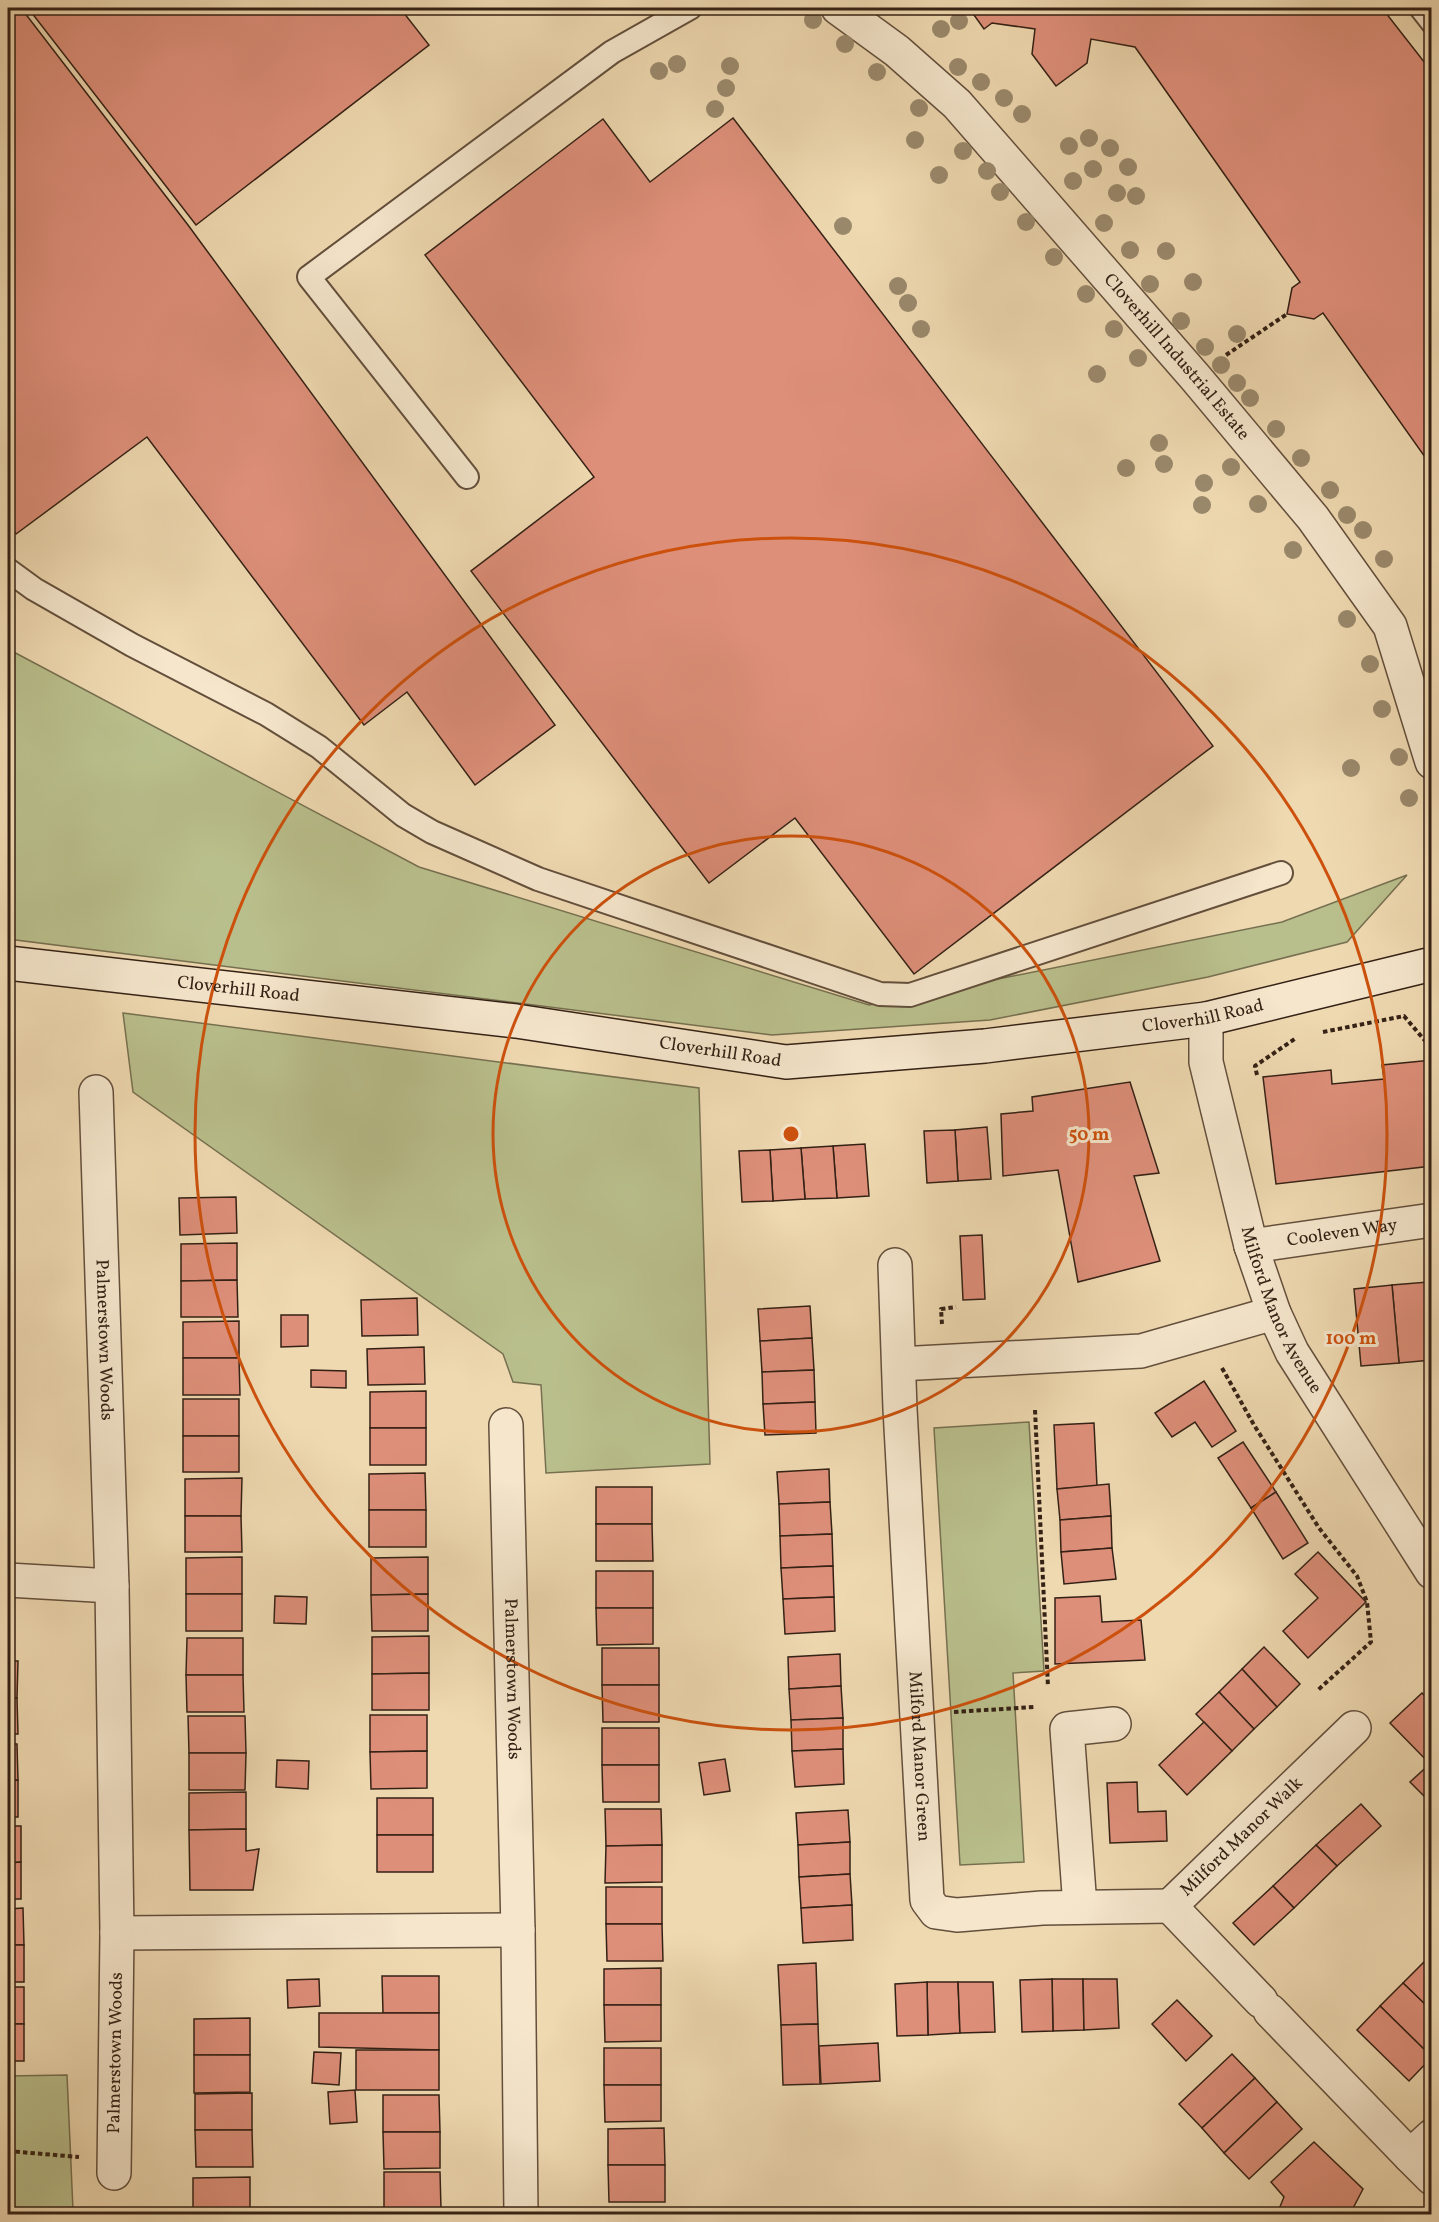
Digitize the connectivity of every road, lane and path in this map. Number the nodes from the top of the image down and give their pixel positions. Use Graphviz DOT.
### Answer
graph roads {
  1 [pos="690,8"];
  2 [pos="838,8"];
  3 [pos="1421,8"];
  4 [pos="1431,22"];
  5 [pos="1287,314"];
  6 [pos="1226,355"];
  7 [pos="467,477"];
  8 [pos="8,570"];
  9 [pos="1431,762"];
  10 [pos="1281,873"];
  11 [pos="8,963"];
  12 [pos="1431,964"];
  13 [pos="1206,1019"];
  14 [pos="1318,1033"];
  15 [pos="1307,1035"];
  16 [pos="1431,1049"];
  17 [pos="1257,1076"];
  18 [pos="96,1092"];
  19 [pos="1431,1220"];
  20 [pos="1251,1246"];
  21 [pos="895,1265"];
  22 [pos="956,1307"];
  23 [pos="1274,1313"];
  24 [pos="943,1326"];
  25 [pos="899,1364"];
  26 [pos="1222,1368"];
  27 [pos="1035,1410"];
  28 [pos="506,1425"];
  29 [pos="1431,1572"];
  30 [pos="8,1580"];
  31 [pos="112,1586"];
  32 [pos="1048,1687"];
  33 [pos="1318,1690"];
  34 [pos="1034,1707"];
  35 [pos="943,1713"];
  36 [pos="1114,1724"];
  37 [pos="1354,1728"];
  38 [pos="1170,1906"];
  39 [pos="1080,1907"];
  40 [pos="518,1930"];
  41 [pos="117,1932"];
  42 [pos="8,2151"];
  43 [pos="79,2157"];
  44 [pos="1424,2157"];
  45 [pos="114,2173"];
  46 [pos="520,2214"];
  1 -- 7 [label="lane"];
  2 -- 9 [label="street, Cloverhill Industrial Estate"];
  3 -- 4 [label="lane"];
  5 -- 6 [label="path"];
  8 -- 10 [label="lane"];
  11 -- 13 [label="street, Cloverhill Road"];
  12 -- 13 [label="street, Cloverhill Road"];
  13 -- 20 [label="street, Milford Manor Avenue"];
  14 -- 16 [label="path"];
  15 -- 17 [label="path"];
  18 -- 31 [label="street, Palmerstown Woods"];
  19 -- 20 [label="street, Cooleven Way"];
  20 -- 23 [label="street, Milford Manor Avenue"];
  21 -- 25 [label="street, Milford Manor Green"];
  22 -- 24 [label="path"];
  23 -- 25 [label="street"];
  23 -- 29 [label="street, Milford Manor Avenue"];
  25 -- 39 [label="street, Milford Manor Green"];
  26 -- 33 [label="path"];
  27 -- 32 [label="path"];
  28 -- 40 [label="street, Palmerstown Woods"];
  30 -- 31 [label="street"];
  31 -- 41 [label="street, Palmerstown Woods"];
  34 -- 35 [label="path"];
  36 -- 39 [label="street"];
  37 -- 38 [label="street, Milford Manor Walk"];
  38 -- 39 [label="street, Milford Manor Green"];
  38 -- 44 [label="street, Milford Manor Walk"];
  40 -- 41 [label="street"];
  40 -- 46 [label="street, Palmerstown Woods"];
  41 -- 45 [label="street, Palmerstown Woods"];
  42 -- 43 [label="path"];
}
